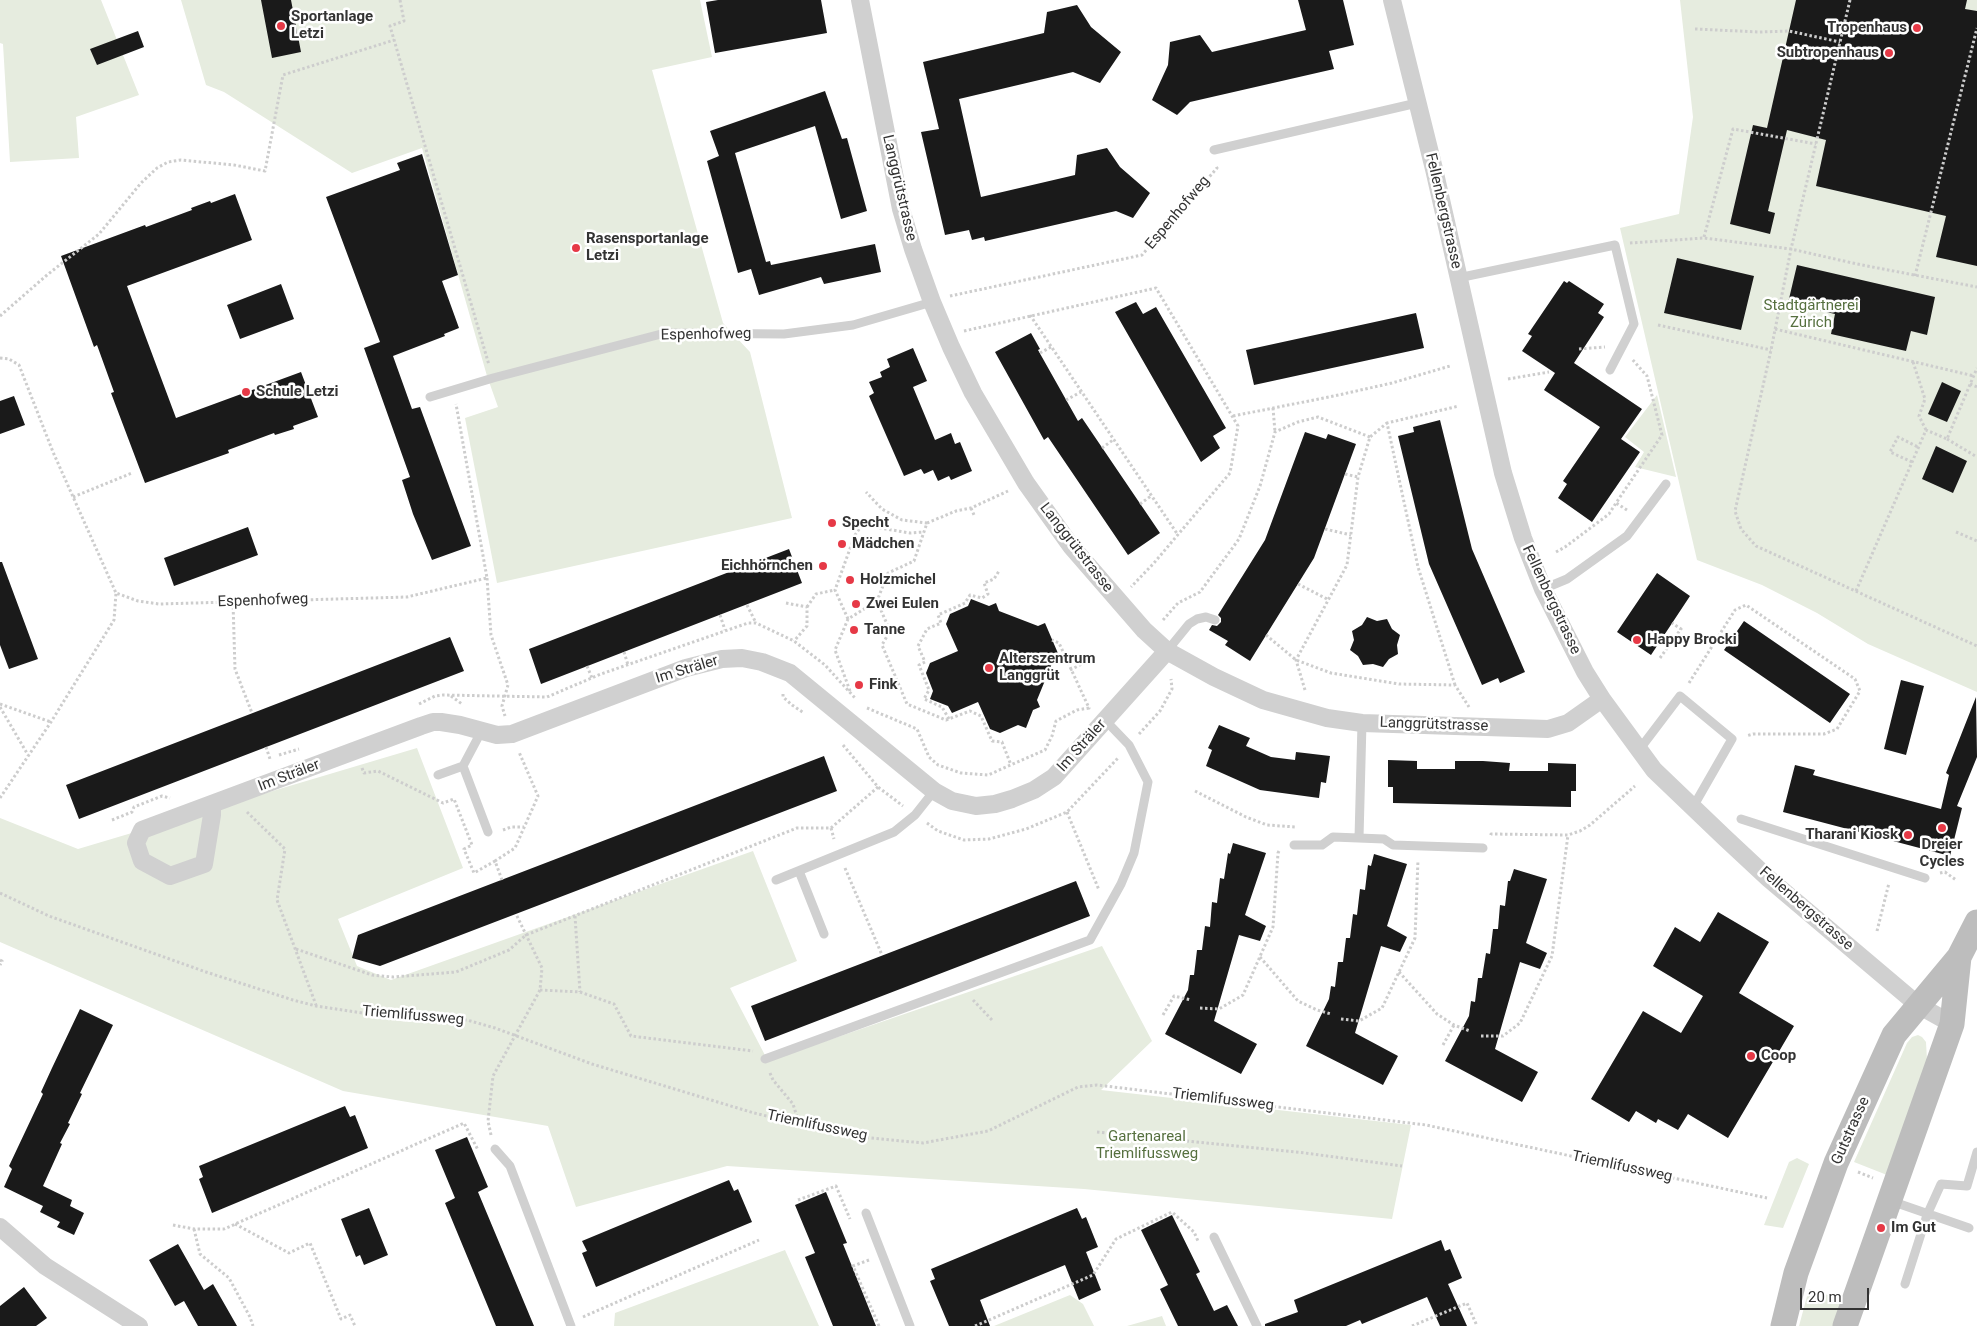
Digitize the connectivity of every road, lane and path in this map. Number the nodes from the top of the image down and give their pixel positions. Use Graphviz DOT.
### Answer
graph roads {
  1 [pos="400,0"];
  2 [pos="860,0"];
  3 [pos="1392,0"];
  4 [pos="1850,0"];
  5 [pos="1977,28"];
  6 [pos="1695,30"];
  7 [pos="394,40"];
  8 [pos="1840,42"];
  9 [pos="1418,104"];
  10 [pos="1816,144"];
  11 [pos="1214,150"];
  12 [pos="1704,238"];
  13 [pos="1615,245"];
  14 [pos="1791,249"];
  15 [pos="1915,276"];
  16 [pos="1458,278"];
  17 [pos="1977,287"];
  18 [pos="938,300"];
  19 [pos="1030,314"];
  20 [pos="0,316"];
  21 [pos="1658,325"];
  22 [pos="1775,329"];
  23 [pos="959,332"];
  24 [pos="1622,346"];
  25 [pos="1052,347"];
  26 [pos="1578,349"];
  27 [pos="1771,350"];
  28 [pos="1040,353"];
  29 [pos="0,358"];
  30 [pos="1914,362"];
  31 [pos="1450,366"];
  32 [pos="1977,368"];
  33 [pos="1610,370"];
  34 [pos="1549,372"];
  35 [pos="1974,376"];
  36 [pos="493,378"];
  37 [pos="1508,379"];
  38 [pos="1970,384"];
  39 [pos="1977,387"];
  40 [pos="453,391"];
  41 [pos="1082,392"];
  42 [pos="430,397"];
  43 [pos="1066,400"];
  44 [pos="1459,406"];
  45 [pos="1273,408"];
  46 [pos="1233,416"];
  47 [pos="1387,423"];
  48 [pos="1926,430"];
  49 [pos="1275,432"];
  50 [pos="1370,437"];
  51 [pos="1947,439"];
  52 [pos="1114,440"];
  53 [pos="1918,447"];
  54 [pos="1102,448"];
  55 [pos="1977,457"];
  56 [pos="1912,462"];
  57 [pos="132,473"];
  58 [pos="1345,474"];
  59 [pos="1358,477"];
  60 [pos="1666,484"];
  61 [pos="1013,488"];
  62 [pos="866,492"];
  63 [pos="1621,495"];
  64 [pos="1151,496"];
  65 [pos="1614,496"];
  66 [pos="73,497"];
  67 [pos="1616,503"];
  68 [pos="1140,504"];
  69 [pos="971,508"];
  70 [pos="974,515"];
  71 [pos="1640,518"];
  72 [pos="927,523"];
  73 [pos="1325,529"];
  74 [pos="924,532"];
  75 [pos="1956,532"];
  76 [pos="1178,535"];
  77 [pos="1351,535"];
  78 [pos="1977,541"];
  79 [pos="1556,552"];
  80 [pos="1000,571"];
  81 [pos="487,578"];
  82 [pos="1298,584"];
  83 [pos="1543,589"];
  84 [pos="835,590"];
  85 [pos="1127,591"];
  86 [pos="1856,591"];
  87 [pos="116,593"];
  88 [pos="1329,600"];
  89 [pos="877,601"];
  90 [pos="233,602"];
  91 [pos="786,603"];
  92 [pos="747,605"];
  93 [pos="807,607"];
  94 [pos="720,615"];
  95 [pos="848,619"];
  96 [pos="1215,620"];
  97 [pos="756,623"];
  98 [pos="1672,623"];
  99 [pos="1160,624"];
  100 [pos="725,630"];
  101 [pos="1266,635"];
  102 [pos="1052,640"];
  103 [pos="794,641"];
  104 [pos="1977,646"];
  105 [pos="624,652"];
  106 [pos="1167,652"];
  107 [pos="1660,658"];
  108 [pos="1296,660"];
  109 [pos="1086,662"];
  110 [pos="628,665"];
  111 [pos="586,666"];
  112 [pos="1070,670"];
  113 [pos="592,678"];
  114 [pos="1455,685"];
  115 [pos="783,691"];
  116 [pos="852,694"];
  117 [pos="1307,694"];
  118 [pos="1680,696"];
  119 [pos="1602,699"];
  120 [pos="0,705"];
  121 [pos="1089,708"];
  122 [pos="1472,712"];
  123 [pos="252,713"];
  124 [pos="806,714"];
  125 [pos="949,718"];
  126 [pos="507,720"];
  127 [pos="1105,720"];
  128 [pos="51,722"];
  129 [pos="1362,723"];
  130 [pos="481,732"];
  131 [pos="1732,739"];
  132 [pos="838,740"];
  133 [pos="266,747"];
  134 [pos="517,747"];
  135 [pos="1639,750"];
  136 [pos="28,755"];
  137 [pos="270,758"];
  138 [pos="1011,765"];
  139 [pos="463,766"];
  140 [pos="378,771"];
  141 [pos="438,775"];
  142 [pos="1635,786"];
  143 [pos="878,787"];
  144 [pos="934,791"];
  145 [pos="0,798"];
  146 [pos="212,805"];
  147 [pos="241,806"];
  148 [pos="1693,807"];
  149 [pos="906,808"];
  150 [pos="1741,819"];
  151 [pos="924,821"];
  152 [pos="524,827"];
  153 [pos="830,828"];
  154 [pos="488,832"];
  155 [pos="1568,835"];
  156 [pos="1359,838"];
  157 [pos="1491,841"];
  158 [pos="1294,845"];
  159 [pos="1282,846"];
  160 [pos="1484,848"];
  161 [pos="840,854"];
  162 [pos="1418,855"];
  163 [pos="495,860"];
  164 [pos="1893,868"];
  165 [pos="799,871"];
  166 [pos="1925,878"];
  167 [pos="502,880"];
  168 [pos="776,880"];
  169 [pos="0,894"];
  170 [pos="1107,909"];
  171 [pos="516,914"];
  172 [pos="576,916"];
  173 [pos="1977,922"];
  174 [pos="1877,931"];
  175 [pos="824,934"];
  176 [pos="526,935"];
  177 [pos="296,949"];
  178 [pos="882,955"];
  179 [pos="1959,957"];
  180 [pos="1260,958"];
  181 [pos="0,960"];
  182 [pos="0,965"];
  183 [pos="1399,972"];
  184 [pos="960,988"];
  185 [pos="540,990"];
  186 [pos="580,992"];
  187 [pos="1190,1000"];
  188 [pos="1918,1004"];
  189 [pos="316,1006"];
  190 [pos="1200,1008"];
  191 [pos="1331,1014"];
  192 [pos="1163,1015"];
  193 [pos="1341,1019"];
  194 [pos="992,1020"];
  195 [pos="1952,1024"];
  196 [pos="1454,1025"];
  197 [pos="1470,1031"];
  198 [pos="514,1035"];
  199 [pos="1481,1036"];
  200 [pos="1444,1045"];
  201 [pos="765,1059"];
  202 [pos="799,1124"];
  203 [pos="1097,1132"];
  204 [pos="495,1149"];
  205 [pos="1977,1152"];
  206 [pos="1402,1166"];
  207 [pos="1852,1170"];
  208 [pos="1876,1179"];
  209 [pos="1767,1198"];
  210 [pos="798,1200"];
  211 [pos="1891,1201"];
  212 [pos="866,1213"];
  213 [pos="1927,1215"];
  214 [pos="235,1224"];
  215 [pos="173,1225"];
  216 [pos="0,1227"];
  217 [pos="853,1228"];
  218 [pos="1969,1228"];
  219 [pos="194,1229"];
  220 [pos="1214,1237"];
  221 [pos="759,1240"];
  222 [pos="1202,1250"];
  223 [pos="864,1252"];
  224 [pos="882,1255"];
  225 [pos="867,1261"];
  226 [pos="870,1269"];
  227 [pos="1905,1284"];
  228 [pos="570,1324"];
  229 [pos="139,1326"];
  230 [pos="253,1326"];
  231 [pos="355,1326"];
  232 [pos="879,1326"];
  233 [pos="910,1326"];
  234 [pos="975,1326"];
  235 [pos="1257,1326"];
  236 [pos="1412,1326"];
  237 [pos="1477,1326"];
  238 [pos="1783,1326"];
  239 [pos="1845,1326"];
  1 -- 7 [label="path"];
  2 -- 18 [label="street, Langgrütstrasse"];
  3 -- 9 [label="street, Fellenbergstrasse"];
  4 -- 8 [label="path"];
  5 -- 15 [label="path"];
  6 -- 8 [label="path"];
  7 -- 20 [label="path"];
  7 -- 36 [label="path"];
  8 -- 10 [label="path"];
  9 -- 11 [label="lane"];
  9 -- 16 [label="street, Fellenbergstrasse"];
  10 -- 12 [label="path"];
  10 -- 14 [label="path"];
  11 -- 18 [label="path, Espenhofweg"];
  12 -- 13 [label="path"];
  12 -- 14 [label="path"];
  13 -- 16 [label="lane"];
  13 -- 24 [label="lane"];
  14 -- 15 [label="path"];
  14 -- 22 [label="path"];
  15 -- 17 [label="path"];
  16 -- 83 [label="street, Fellenbergstrasse"];
  18 -- 36 [label="lane, Espenhofweg"];
  18 -- 106 [label="street, Langgrütstrasse"];
  19 -- 23 [label="path"];
  19 -- 25 [label="path"];
  19 -- 46 [label="path"];
  21 -- 27 [label="path"];
  22 -- 27 [label="path"];
  22 -- 30 [label="path"];
  24 -- 26 [label="path"];
  24 -- 33 [label="lane"];
  24 -- 63 [label="path"];
  25 -- 28 [label="path"];
  25 -- 41 [label="path"];
  27 -- 86 [label="path"];
  29 -- 66 [label="path"];
  30 -- 35 [label="path"];
  30 -- 48 [label="path"];
  31 -- 45 [label="path"];
  32 -- 35 [label="path"];
  34 -- 37 [label="path"];
  35 -- 38 [label="path"];
  36 -- 40 [label="lane, Espenhofweg"];
  38 -- 39 [label="path"];
  38 -- 51 [label="path"];
  40 -- 42 [label="lane, Espenhofweg"];
  40 -- 81 [label="path"];
  41 -- 43 [label="path"];
  41 -- 52 [label="path"];
  44 -- 47 [label="path"];
  45 -- 46 [label="path"];
  45 -- 49 [label="path"];
  46 -- 76 [label="path"];
  47 -- 50 [label="path"];
  47 -- 114 [label="path"];
  48 -- 51 [label="path"];
  48 -- 53 [label="path"];
  49 -- 50 [label="path"];
  49 -- 99 [label="path"];
  50 -- 59 [label="path"];
  51 -- 55 [label="path"];
  52 -- 54 [label="path"];
  52 -- 64 [label="path"];
  53 -- 56 [label="path"];
  53 -- 56 [label="path"];
  56 -- 86 [label="path"];
  57 -- 66 [label="path"];
  58 -- 59 [label="path"];
  59 -- 77 [label="path"];
  60 -- 71 [label="lane"];
  61 -- 69 [label="path"];
  62 -- 72 [label="path"];
  63 -- 65 [label="path"];
  63 -- 67 [label="path"];
  64 -- 68 [label="path"];
  64 -- 76 [label="path"];
  66 -- 87 [label="path"];
  67 -- 71 [label="path"];
  67 -- 79 [label="path"];
  69 -- 70 [label="path"];
  69 -- 72 [label="path"];
  71 -- 83 [label="lane"];
  72 -- 74 [label="path"];
  73 -- 77 [label="path"];
  74 -- 84 [label="path"];
  74 -- 89 [label="path"];
  75 -- 78 [label="path"];
  76 -- 85 [label="path"];
  77 -- 88 [label="path"];
  80 -- 125 [label="path"];
  81 -- 90 [label="path, Espenhofweg"];
  81 -- 126 [label="path"];
  82 -- 88 [label="path"];
  83 -- 119 [label="street, Fellenbergstrasse"];
  84 -- 93 [label="path"];
  84 -- 95 [label="path"];
  86 -- 104 [label="path"];
  87 -- 90 [label="path, Espenhofweg"];
  87 -- 128 [label="path"];
  88 -- 108 [label="path"];
  89 -- 95 [label="path"];
  89 -- 125 [label="path"];
  90 -- 123 [label="path"];
  91 -- 93 [label="path"];
  92 -- 97 [label="path"];
  93 -- 103 [label="path"];
  94 -- 100 [label="path"];
  95 -- 116 [label="path"];
  96 -- 106 [label="lane"];
  98 -- 107 [label="path"];
  101 -- 108 [label="path"];
  102 -- 112 [label="path"];
  105 -- 110 [label="path"];
  106 -- 127 [label="street, Im Sträler"];
  106 -- 129 [label="street, Langgrütstrasse"];
  108 -- 114 [label="path"];
  108 -- 117 [label="path"];
  109 -- 112 [label="path"];
  111 -- 113 [label="path"];
  112 -- 121 [label="path"];
  114 -- 122 [label="path"];
  115 -- 124 [label="path"];
  118 -- 131 [label="lane"];
  118 -- 131 [label="path"];
  118 -- 135 [label="lane"];
  119 -- 129 [label="street, Langgrütstrasse"];
  119 -- 135 [label="street, Fellenbergstrasse"];
  120 -- 128 [label="path"];
  120 -- 136 [label="path"];
  125 -- 138 [label="path"];
  127 -- 144 [label="street, Im Sträler"];
  127 -- 170 [label="lane"];
  128 -- 136 [label="path"];
  129 -- 156 [label="lane"];
  130 -- 139 [label="lane"];
  130 -- 144 [label="street, Im Sträler"];
  130 -- 146 [label="street, Im Sträler"];
  131 -- 148 [label="lane"];
  132 -- 143 [label="path"];
  133 -- 137 [label="path"];
  134 -- 152 [label="path"];
  135 -- 148 [label="street, Fellenbergstrasse"];
  136 -- 145 [label="path"];
  139 -- 141 [label="lane"];
  139 -- 154 [label="lane"];
  140 -- 163 [label="path"];
  142 -- 155 [label="path"];
  143 -- 149 [label="path"];
  143 -- 153 [label="path"];
  144 -- 161 [label="lane"];
  146 -- 146 [label="street, Im Sträler"];
  147 -- 177 [label="path"];
  148 -- 188 [label="street, Fellenbergstrasse"];
  150 -- 164 [label="lane"];
  151 -- 170 [label="path"];
  152 -- 154 [label="path"];
  152 -- 163 [label="path"];
  153 -- 161 [label="path"];
  153 -- 172 [label="path"];
  155 -- 157 [label="path"];
  155 -- 199 [label="path"];
  156 -- 158 [label="lane"];
  156 -- 160 [label="lane"];
  159 -- 180 [label="path"];
  161 -- 165 [label="lane"];
  161 -- 178 [label="path"];
  162 -- 183 [label="path"];
  163 -- 167 [label="path"];
  164 -- 166 [label="lane"];
  164 -- 174 [label="path"];
  165 -- 168 [label="lane"];
  165 -- 175 [label="lane"];
  169 -- 189 [label="path, Triemlifussweg"];
  170 -- 184 [label="lane"];
  171 -- 176 [label="path"];
  172 -- 176 [label="path"];
  172 -- 186 [label="path"];
  173 -- 179 [label="main road, Gutstrasse"];
  176 -- 177 [label="path"];
  176 -- 185 [label="path"];
  177 -- 189 [label="path"];
  179 -- 188 [label="main road, Gutstrasse"];
  179 -- 195 [label="main road, Gutstrasse"];
  180 -- 190 [label="path"];
  180 -- 191 [label="path"];
  181 -- 182 [label="path"];
  183 -- 193 [label="path"];
  183 -- 196 [label="path"];
  184 -- 194 [label="path"];
  184 -- 201 [label="lane"];
  185 -- 186 [label="path"];
  185 -- 198 [label="path"];
  186 -- 201 [label="path"];
  187 -- 192 [label="path"];
  188 -- 195 [label="street, Fellenbergstrasse"];
  188 -- 238 [label="main road, Gutstrasse"];
  189 -- 198 [label="path, Triemlifussweg"];
  195 -- 211 [label="main road, Gutstrasse"];
  196 -- 197 [label="path"];
  196 -- 200 [label="path"];
  198 -- 202 [label="path, Triemlifussweg"];
  198 -- 204 [label="path"];
  201 -- 202 [label="path"];
  202 -- 209 [label="path, Triemlifussweg"];
  203 -- 206 [label="path"];
  204 -- 214 [label="path"];
  204 -- 228 [label="lane"];
  205 -- 213 [label="lane"];
  207 -- 208 [label="path"];
  210 -- 217 [label="path"];
  211 -- 213 [label="lane"];
  211 -- 239 [label="main road, Gutstrasse"];
  212 -- 224 [label="lane"];
  213 -- 218 [label="lane"];
  213 -- 227 [label="lane"];
  214 -- 219 [label="path"];
  214 -- 231 [label="path"];
  215 -- 219 [label="path"];
  216 -- 229 [label="street"];
  219 -- 230 [label="path"];
  220 -- 235 [label="lane"];
  221 -- 228 [label="path"];
  222 -- 234 [label="path"];
  223 -- 225 [label="path"];
  224 -- 225 [label="path"];
  224 -- 233 [label="lane"];
  225 -- 226 [label="path"];
  225 -- 232 [label="path"];
  236 -- 237 [label="path"];
}
